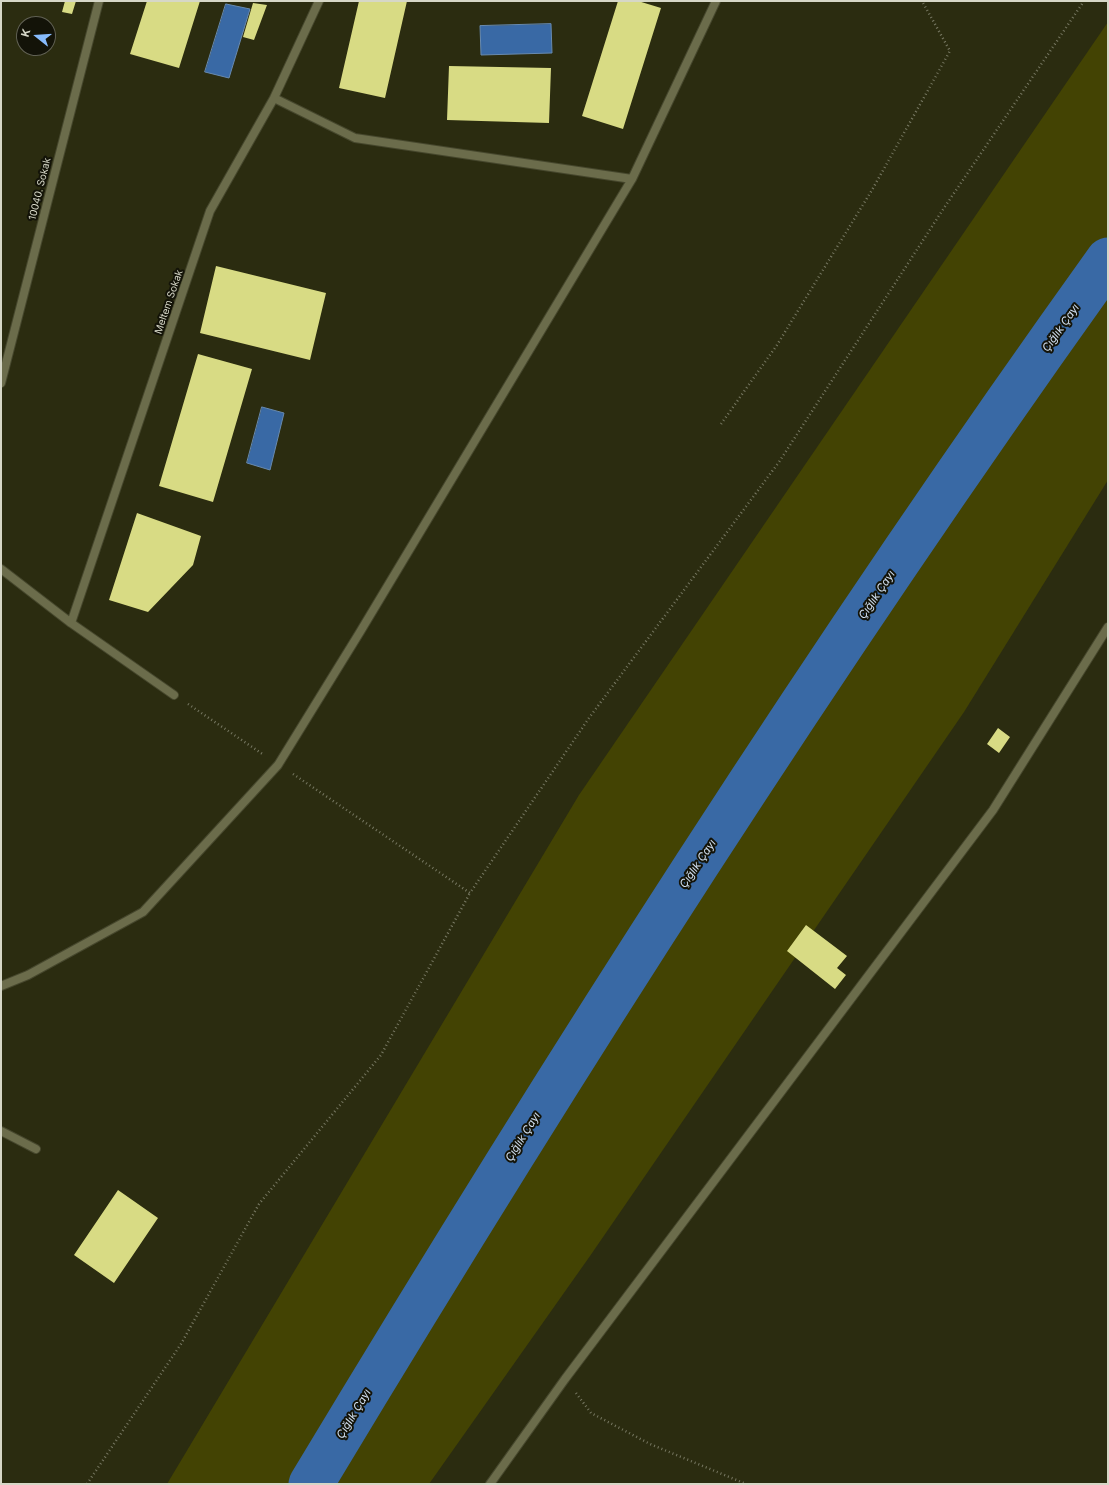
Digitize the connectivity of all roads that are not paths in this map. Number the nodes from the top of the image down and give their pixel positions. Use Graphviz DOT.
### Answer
graph roads {
  1 [pos="99,1"];
  2 [pos="319,1"];
  3 [pos="716,1"];
  4 [pos="274,98"];
  5 [pos="632,179"];
  6 [pos="1,383"];
  7 [pos="1,569"];
  8 [pos="71,623"];
  9 [pos="1108,627"];
  10 [pos="174,695"];
  11 [pos="1,986"];
  12 [pos="1,1132"];
  13 [pos="36,1149"];
  14 [pos="490,1484"];
  1 -- 6 [label="street, 10040. Sokak"];
  2 -- 4 [label="street, Meltem Sokak"];
  3 -- 5 [label="street"];
  4 -- 5 [label="street"];
  4 -- 8 [label="street, Meltem Sokak"];
  5 -- 11 [label="street"];
  7 -- 8 [label="street"];
  8 -- 10 [label="street"];
  9 -- 14 [label="street"];
  12 -- 13 [label="street"];
}
